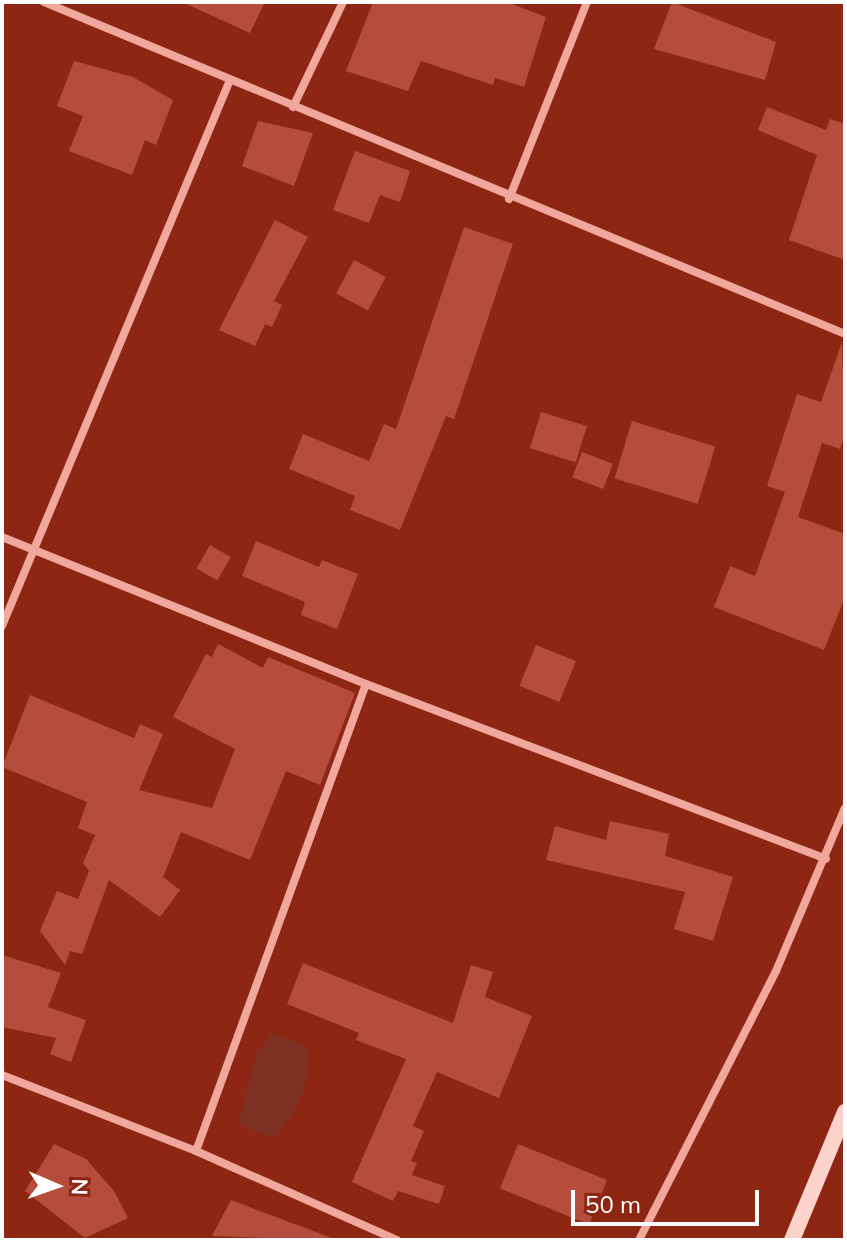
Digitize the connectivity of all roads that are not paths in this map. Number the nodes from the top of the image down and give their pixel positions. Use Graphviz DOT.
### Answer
graph roads {
  1 [pos="44,2"];
  2 [pos="343,2"];
  3 [pos="587,2"];
  4 [pos="230,80"];
  5 [pos="293,107"];
  6 [pos="509,199"];
  7 [pos="845,334"];
  8 [pos="2,537"];
  9 [pos="33,550"];
  10 [pos="2,626"];
  11 [pos="366,684"];
  12 [pos="845,808"];
  13 [pos="826,859"];
  14 [pos="2,1075"];
  15 [pos="845,1112"];
  16 [pos="196,1151"];
  17 [pos="397,1240"];
  18 [pos="639,1240"];
  19 [pos="792,1240"];
  1 -- 4 [label="street"];
  2 -- 5 [label="street"];
  3 -- 6 [label="street"];
  4 -- 5 [label="street"];
  4 -- 9 [label="street"];
  5 -- 6 [label="street"];
  6 -- 7 [label="street"];
  8 -- 9 [label="street"];
  9 -- 10 [label="street"];
  9 -- 11 [label="street"];
  11 -- 13 [label="street"];
  11 -- 16 [label="street"];
  12 -- 13 [label="street"];
  13 -- 18 [label="street"];
  14 -- 16 [label="street"];
  15 -- 19 [label="main road"];
  16 -- 17 [label="street"];
}
